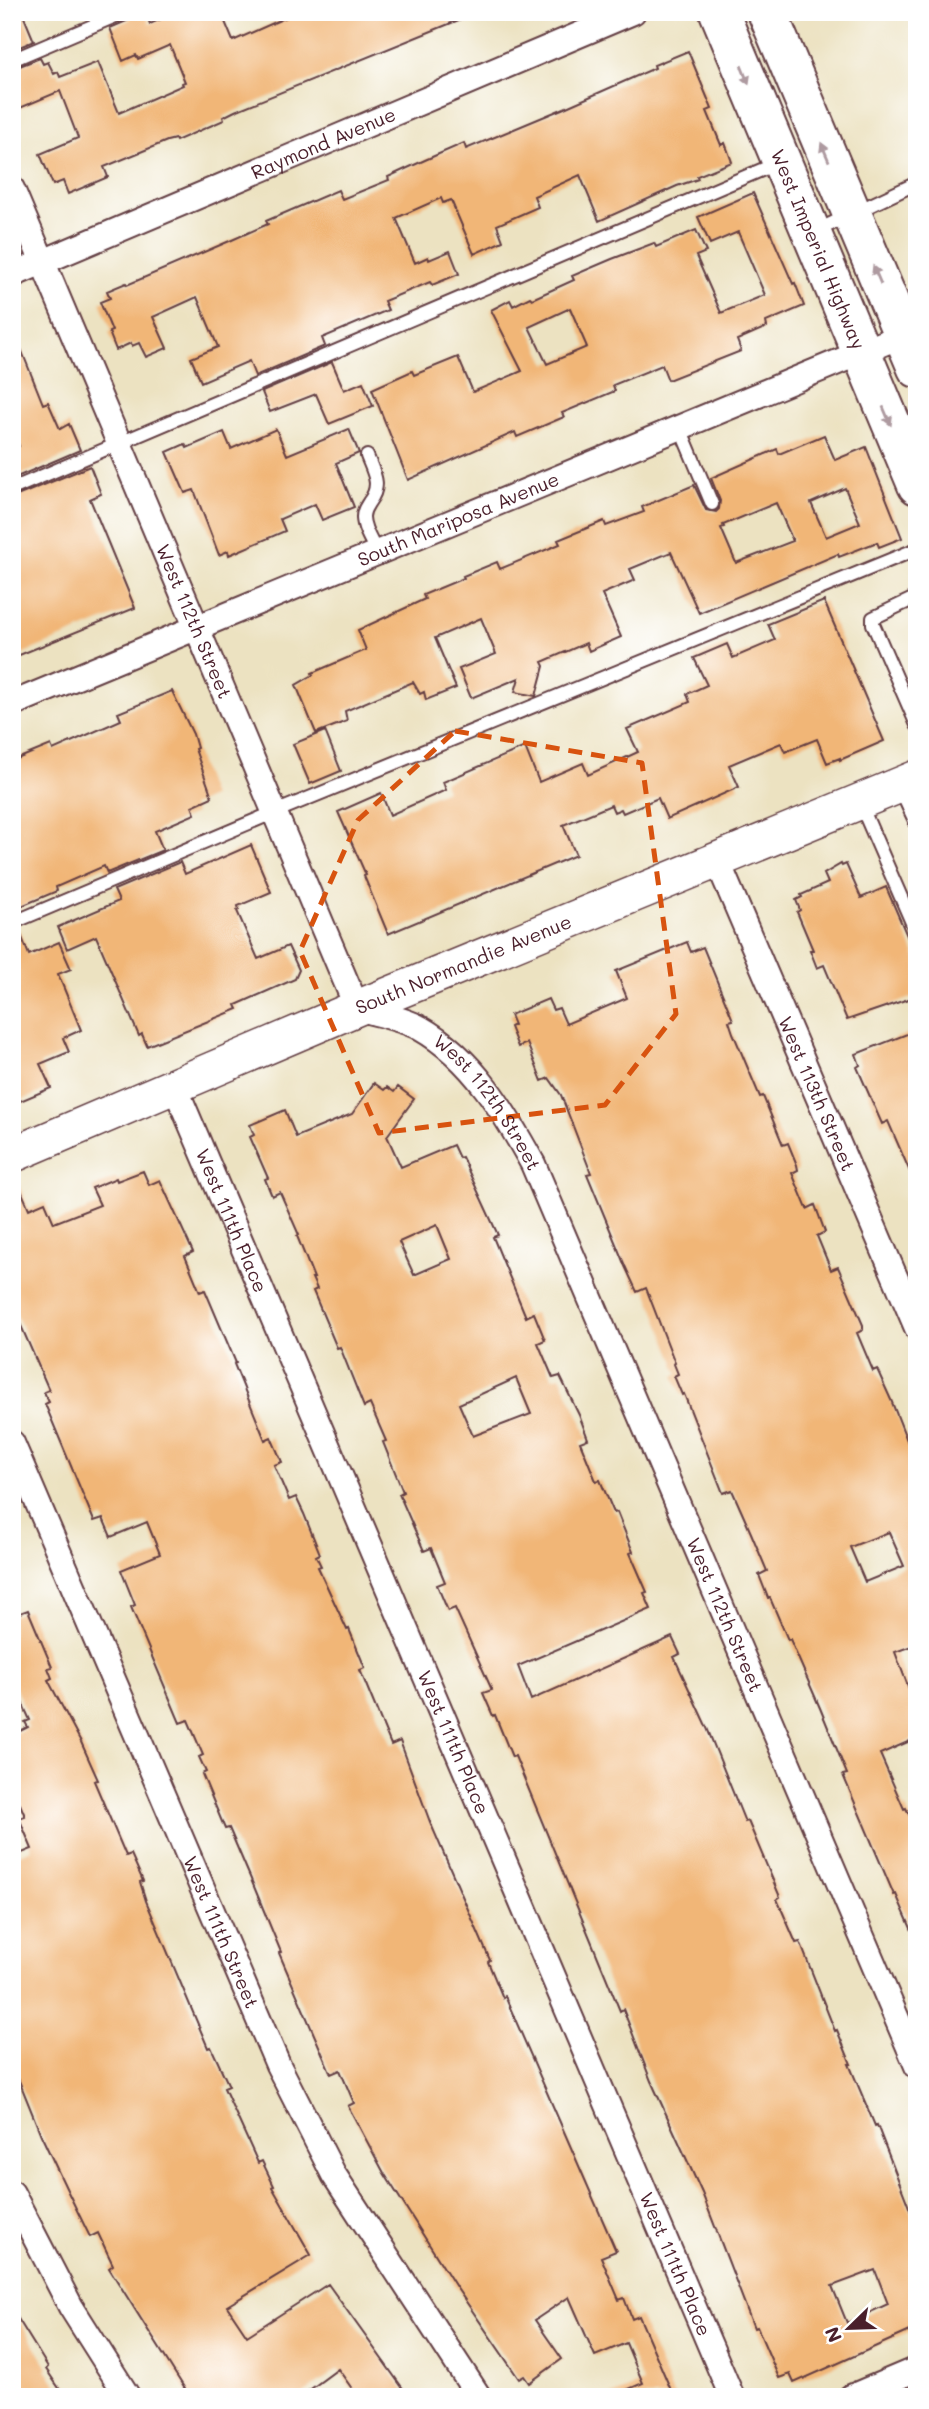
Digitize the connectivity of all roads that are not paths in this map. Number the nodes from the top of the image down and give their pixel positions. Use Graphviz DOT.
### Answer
graph roads {
  1 [pos="125,12"];
  2 [pos="633,12"];
  3 [pos="719,12"];
  4 [pos="766,12"];
  5 [pos="12,60"];
  6 [pos="781,162"];
  7 [pos="917,183"];
  8 [pos="12,189"];
  9 [pos="852,215"];
  10 [pos="810,233"];
  11 [pos="43,262"];
  12 [pos="12,275"];
  13 [pos="910,351"];
  14 [pos="861,354"];
  15 [pos="680,428"];
  16 [pos="120,443"];
  17 [pos="367,456"];
  18 [pos="917,485"];
  19 [pos="12,489"];
  20 [pos="712,504"];
  21 [pos="917,550"];
  22 [pos="377,552"];
  23 [pos="917,597"];
  24 [pos="198,627"];
  25 [pos="12,704"];
  26 [pos="917,725"];
  27 [pos="908,781"];
  28 [pos="860,802"];
  29 [pos="275,812"];
  30 [pos="917,825"];
  31 [pos="718,860"];
  32 [pos="12,923"];
  33 [pos="917,934"];
  34 [pos="357,1008"];
  35 [pos="175,1087"];
  36 [pos="12,1155"];
  37 [pos="917,1328"];
  38 [pos="12,1443"];
  39 [pos="917,2066"];
  40 [pos="12,2193"];
  41 [pos="917,2369"];
  42 [pos="128,2397"];
  43 [pos="480,2397"];
  44 [pos="732,2397"];
  45 [pos="851,2397"];
  1 -- 5 [label="lane"];
  2 -- 11 [label="street, Raymond Avenue"];
  3 -- 6 [label="main road, West Imperial Highway, one-way"];
  9 -- 4 [label="main road, one-way"];
  6 -- 10 [label="main road, West Imperial Highway"];
  6 -- 16 [label="lane"];
  7 -- 9 [label="lane"];
  8 -- 11 [label="street, West 112th Street"];
  9 -- 10 [label="lane"];
  13 -- 9 [label="main road, one-way"];
  10 -- 14 [label="main road, West Imperial Highway"];
  11 -- 12 [label="street, Raymond Avenue"];
  11 -- 16 [label="street, West 112th Street"];
  13 -- 14 [label="street, South Mariposa Avenue"];
  14 -- 15 [label="street, South Mariposa Avenue"];
  14 -- 18 [label="main road, West Imperial Highway, one-way"];
  15 -- 20 [label="lane"];
  15 -- 22 [label="street, South Mariposa Avenue"];
  16 -- 19 [label="lane"];
  16 -- 24 [label="street, West 112th Street"];
  17 -- 22 [label="lane"];
  21 -- 29 [label="lane"];
  22 -- 24 [label="street, South Mariposa Avenue"];
  23 -- 26 [label="lane"];
  24 -- 25 [label="street, South Mariposa Avenue"];
  24 -- 29 [label="street, West 112th Street"];
  27 -- 28 [label="main road, South Normandie Avenue"];
  27 -- 30 [label="lane"];
  28 -- 31 [label="main road, South Normandie Avenue"];
  28 -- 33 [label="lane"];
  29 -- 32 [label="lane"];
  29 -- 34 [label="street, West 112th Street"];
  31 -- 34 [label="main road, South Normandie Avenue"];
  31 -- 37 [label="street, West 113th Street"];
  34 -- 35 [label="main road, South Normandie Avenue"];
  34 -- 39 [label="street, West 112th Street"];
  35 -- 36 [label="main road, South Normandie Avenue"];
  35 -- 44 [label="street, West 111th Place"];
  38 -- 43 [label="street, West 111th Street"];
  40 -- 42 [label="street"];
  41 -- 45 [label="street"];
}
